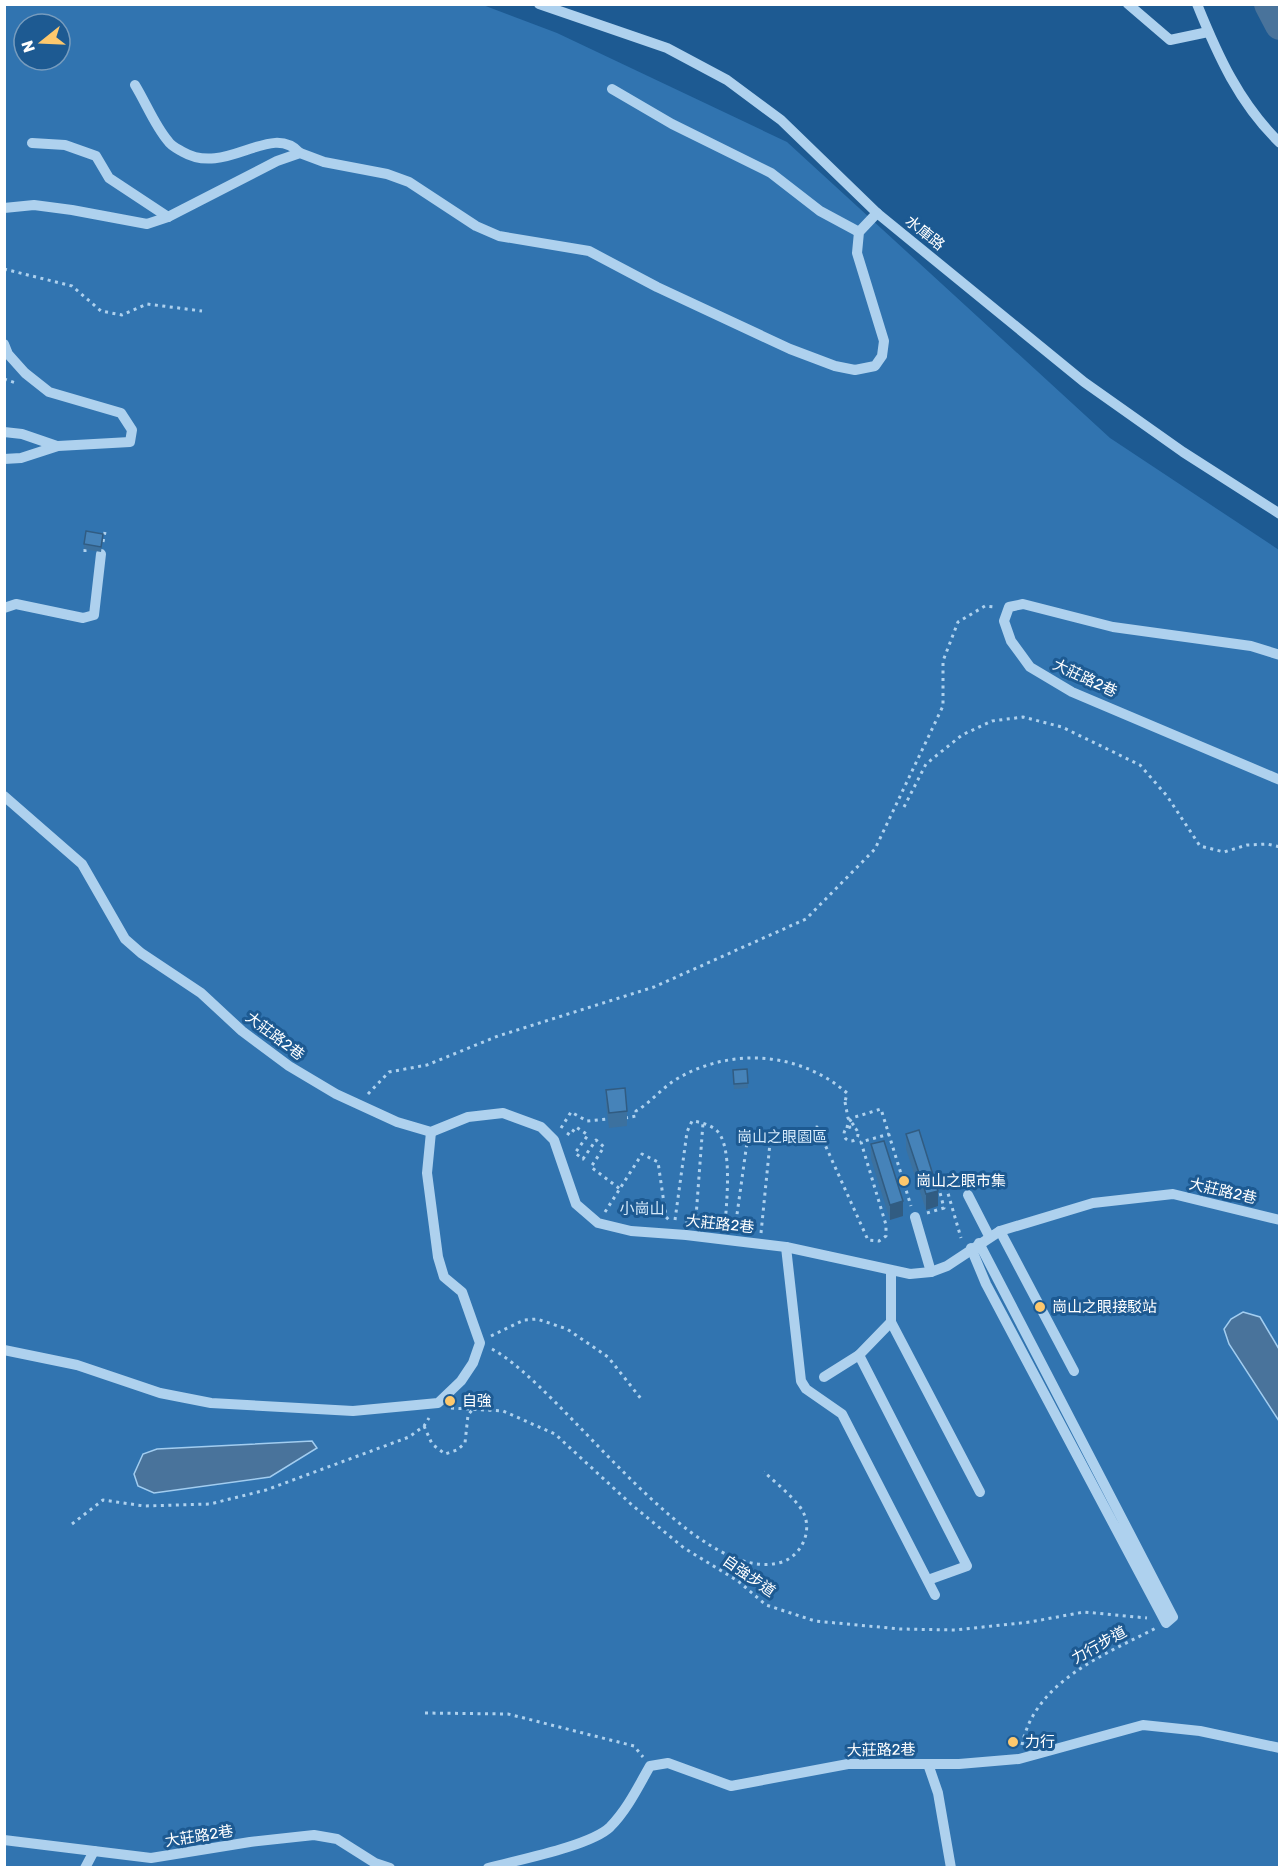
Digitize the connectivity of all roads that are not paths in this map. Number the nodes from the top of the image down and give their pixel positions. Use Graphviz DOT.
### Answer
graph roads {
  1 [pos="539,4"];
  2 [pos="1128,4"];
  3 [pos="1197,4"];
  4 [pos="1208,32"];
  5 [pos="135,85"];
  6 [pos="612,89"];
  7 [pos="32,143"];
  8 [pos="1280,143"];
  9 [pos="300,153"];
  10 [pos="4,208"];
  11 [pos="877,213"];
  12 [pos="168,217"];
  13 [pos="858,232"];
  14 [pos="4,344"];
  15 [pos="4,432"];
  16 [pos="58,446"];
  17 [pos="4,459"];
  18 [pos="1280,514"];
  19 [pos="101,554"];
  20 [pos="4,608"];
  21 [pos="1280,655"];
  22 [pos="1280,780"];
  23 [pos="4,796"];
  24 [pos="431,1132"];
  25 [pos="968,1195"];
  26 [pos="915,1217"];
  27 [pos="1280,1220"];
  28 [pos="994,1233"];
  29 [pos="786,1247"];
  30 [pos="972,1248"];
  31 [pos="891,1271"];
  32 [pos="931,1272"];
  33 [pos="891,1322"];
  34 [pos="4,1350"];
  35 [pos="859,1355"];
  36 [pos="1074,1371"];
  37 [pos="824,1377"];
  38 [pos="980,1492"];
  39 [pos="928,1580"];
  40 [pos="935,1595"];
  41 [pos="1166,1623"];
  42 [pos="1280,1748"];
  43 [pos="928,1764"];
  44 [pos="4,1840"];
  45 [pos="94,1851"];
  46 [pos="371,1865"];
  47 [pos="86,1868"];
  48 [pos="390,1868"];
  49 [pos="488,1868"];
  50 [pos="951,1868"];
  1 -- 11 [label="street, 水庫路"];
  2 -- 4 [label="street"];
  3 -- 4 [label="street"];
  4 -- 8 [label="street"];
  5 -- 9 [label="street"];
  6 -- 13 [label="street"];
  7 -- 12 [label="street"];
  9 -- 12 [label="street"];
  9 -- 13 [label="street"];
  10 -- 12 [label="street"];
  11 -- 13 [label="street"];
  11 -- 18 [label="street, 水庫路"];
  14 -- 16 [label="street"];
  15 -- 16 [label="street"];
  16 -- 17 [label="street"];
  19 -- 20 [label="street"];
  21 -- 22 [label="street, 大莊路2巷"];
  23 -- 24 [label="street, 大莊路2巷"];
  24 -- 29 [label="street, 大莊路2巷"];
  24 -- 34 [label="street"];
  25 -- 28 [label="street"];
  26 -- 32 [label="street"];
  27 -- 28 [label="street, 大莊路2巷"];
  28 -- 30 [label="street, 大莊路2巷"];
  28 -- 36 [label="street"];
  29 -- 31 [label="street, 大莊路2巷"];
  29 -- 39 [label="street"];
  30 -- 32 [label="street, 大莊路2巷"];
  30 -- 41 [label="street"];
  31 -- 32 [label="street, 大莊路2巷"];
  31 -- 33 [label="street"];
  33 -- 35 [label="street"];
  33 -- 38 [label="street"];
  35 -- 37 [label="street"];
  35 -- 39 [label="street"];
  39 -- 40 [label="street"];
  42 -- 43 [label="street, 大莊路2巷"];
  43 -- 49 [label="street, 大莊路2巷"];
  43 -- 50 [label="street"];
  44 -- 45 [label="street, 大莊路2巷"];
  45 -- 46 [label="street, 大莊路2巷"];
  45 -- 47 [label="street"];
  46 -- 48 [label="street, 大莊路2巷"];
}
